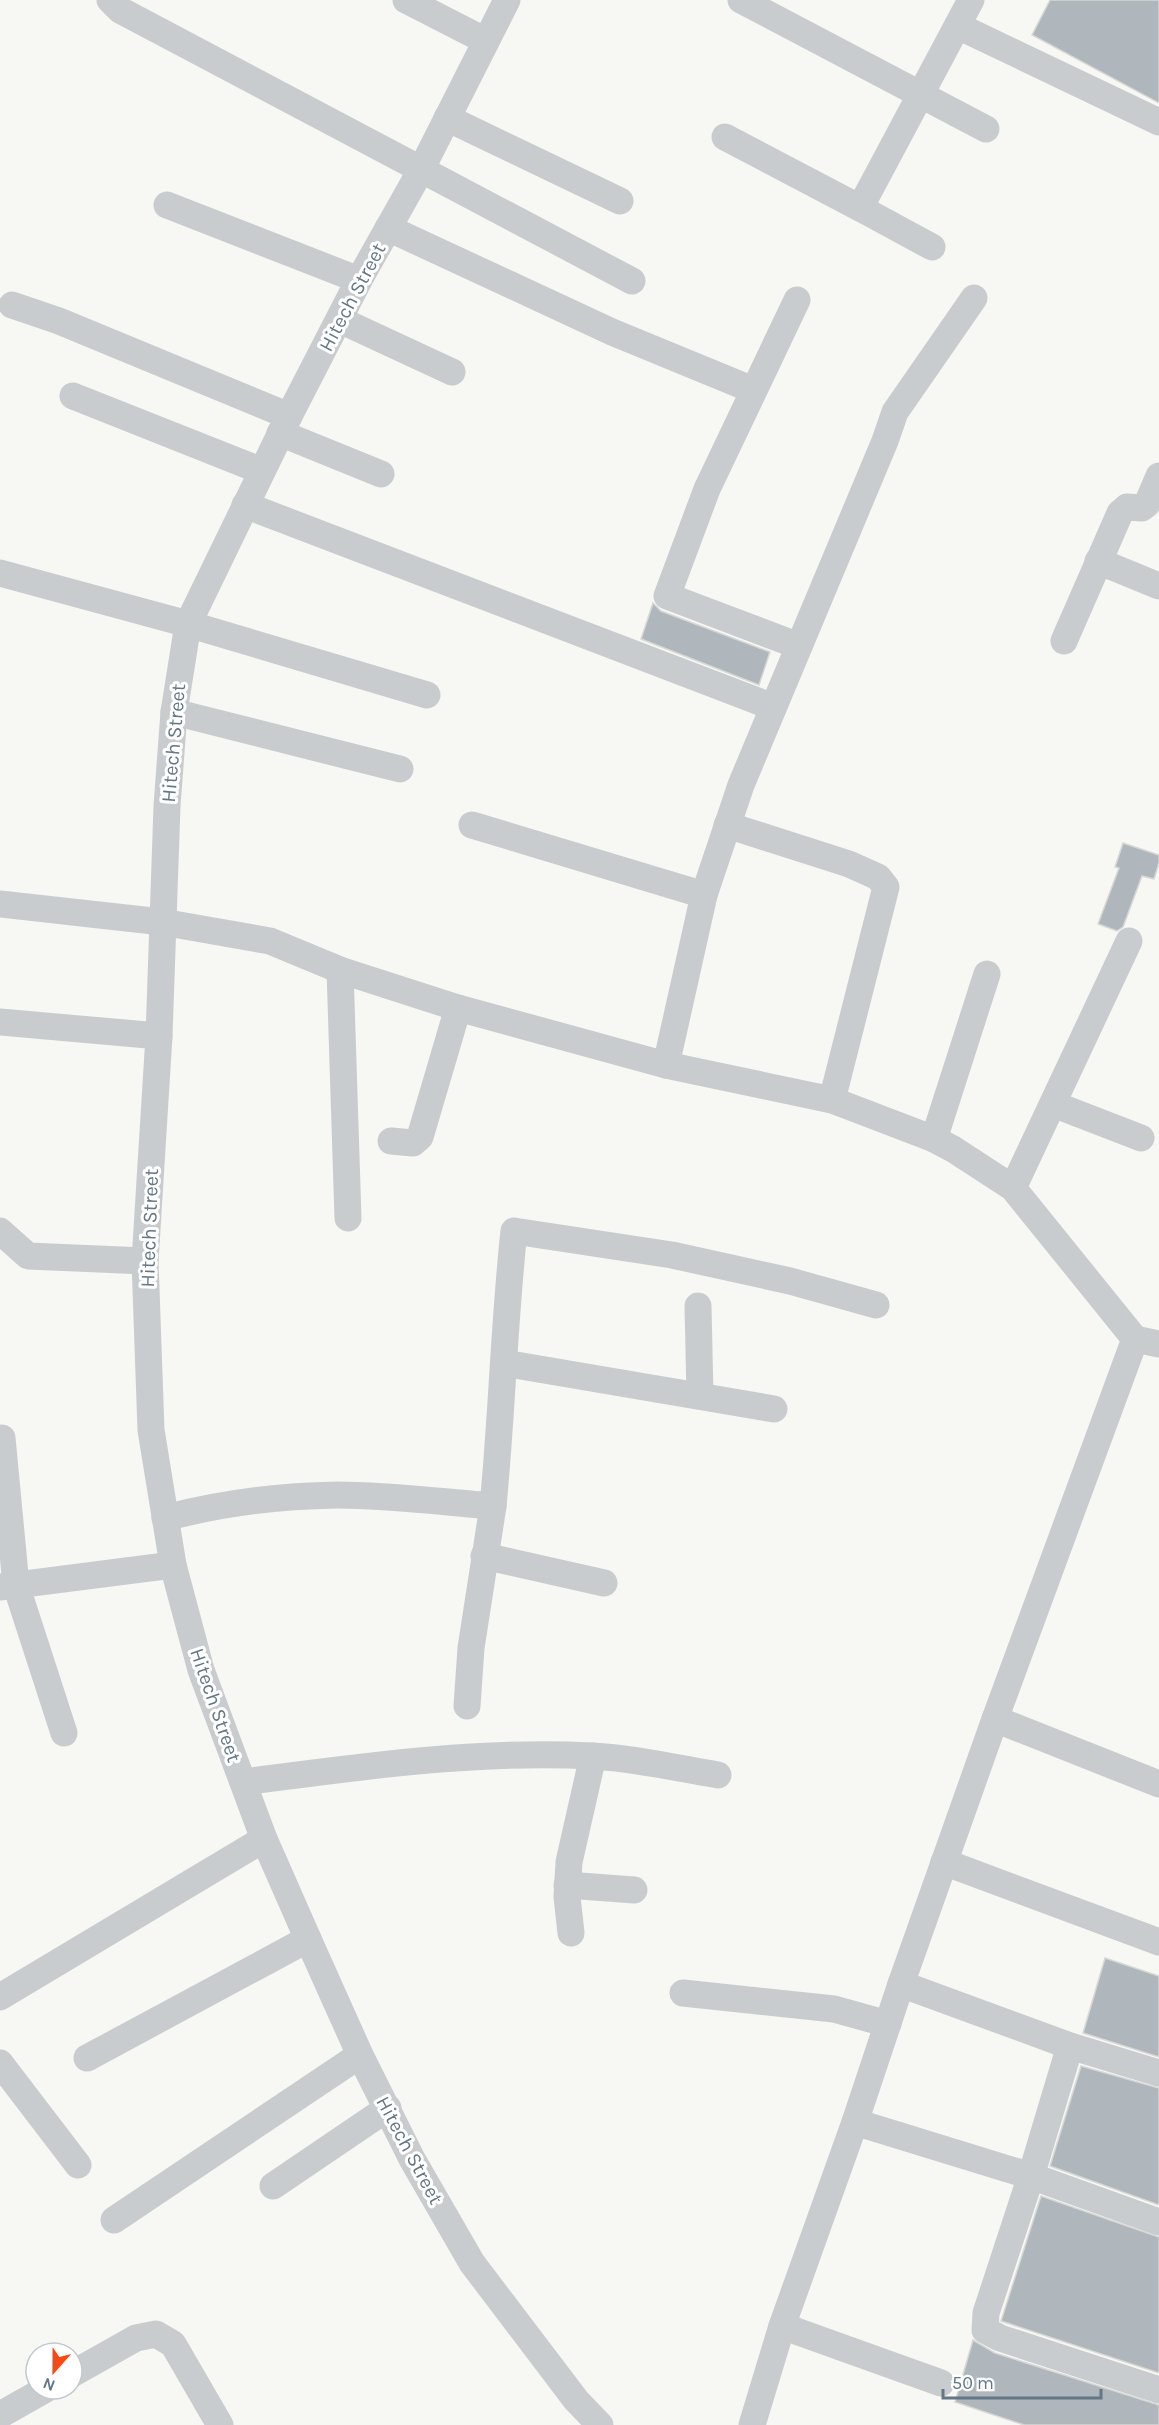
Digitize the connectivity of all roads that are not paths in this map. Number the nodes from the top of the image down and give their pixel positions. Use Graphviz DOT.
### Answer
graph roads {
  1 [pos="110,0"];
  2 [pos="406,0"];
  3 [pos="507,0"];
  4 [pos="741,0"];
  5 [pos="960,9"];
  6 [pos="486,41"];
  7 [pos="921,93"];
  8 [pos="447,118"];
  9 [pos="1159,122"];
  10 [pos="986,129"];
  11 [pos="725,137"];
  12 [pos="422,168"];
  13 [pos="620,201"];
  14 [pos="166,205"];
  15 [pos="860,208"];
  16 [pos="388,228"];
  17 [pos="932,247"];
  18 [pos="359,280"];
  19 [pos="632,281"];
  20 [pos="974,298"];
  21 [pos="797,300"];
  22 [pos="12,305"];
  23 [pos="339,320"];
  24 [pos="452,372"];
  25 [pos="753,390"];
  26 [pos="73,396"];
  27 [pos="285,425"];
  28 [pos="262,471"];
  29 [pos="381,474"];
  30 [pos="1159,476"];
  31 [pos="245,505"];
  32 [pos="1098,561"];
  33 [pos="0,573"];
  34 [pos="1159,586"];
  35 [pos="188,624"];
  36 [pos="1064,641"];
  37 [pos="799,646"];
  38 [pos="427,695"];
  39 [pos="773,707"];
  40 [pos="174,712"];
  41 [pos="400,769"];
  42 [pos="472,825"];
  43 [pos="727,825"];
  44 [pos="704,895"];
  45 [pos="0,904"];
  46 [pos="162,922"];
  47 [pos="1129,940"];
  48 [pos="339,970"];
  49 [pos="987,974"];
  50 [pos="458,1008"];
  51 [pos="0,1022"];
  52 [pos="159,1036"];
  53 [pos="666,1065"];
  54 [pos="832,1100"];
  55 [pos="1053,1104"];
  56 [pos="1141,1138"];
  57 [pos="934,1139"];
  58 [pos="391,1141"];
  59 [pos="1013,1188"];
  60 [pos="348,1218"];
  61 [pos="0,1231"];
  62 [pos="145,1261"];
  63 [pos="876,1305"];
  64 [pos="698,1306"];
  65 [pos="1147,1341"];
  66 [pos="504,1363"];
  67 [pos="700,1396"];
  68 [pos="774,1409"];
  69 [pos="2,1438"];
  70 [pos="493,1506"];
  71 [pos="165,1518"];
  72 [pos="484,1556"];
  73 [pos="173,1565"];
  74 [pos="604,1583"];
  75 [pos="8,1586"];
  76 [pos="467,1706"];
  77 [pos="995,1719"];
  78 [pos="64,1733"];
  79 [pos="593,1756"];
  80 [pos="718,1775"];
  81 [pos="243,1782"];
  82 [pos="1159,1784"];
  83 [pos="264,1839"];
  84 [pos="944,1862"];
  85 [pos="567,1885"];
  86 [pos="634,1890"];
  87 [pos="571,1933"];
  88 [pos="308,1939"];
  89 [pos="1159,1942"];
  90 [pos="901,1984"];
  91 [pos="683,1993"];
  92 [pos="0,1997"];
  93 [pos="888,2024"];
  94 [pos="1070,2046"];
  95 [pos="360,2055"];
  96 [pos="87,2058"];
  97 [pos="0,2064"];
  98 [pos="1159,2073"];
  99 [pos="388,2108"];
  100 [pos="855,2122"];
  101 [pos="78,2165"];
  102 [pos="1031,2176"];
  103 [pos="273,2186"];
  104 [pos="114,2220"];
  105 [pos="1159,2222"];
  106 [pos="782,2326"];
  107 [pos="84,2367"];
  108 [pos="941,2383"];
  109 [pos="1159,2390"];
  110 [pos="25,2401"];
  111 [pos="0,2415"];
  112 [pos="220,2425"];
  113 [pos="600,2425"];
  114 [pos="752,2425"];
  1 -- 12 [label="street"];
  2 -- 6 [label="street"];
  3 -- 6 [label="street, Hitech Street"];
  4 -- 7 [label="street"];
  5 -- 7 [label="street"];
  5 -- 9 [label="street"];
  6 -- 8 [label="street, Hitech Street"];
  7 -- 10 [label="street"];
  7 -- 15 [label="street"];
  8 -- 12 [label="street, Hitech Street"];
  8 -- 13 [label="street"];
  11 -- 15 [label="street"];
  12 -- 16 [label="street, Hitech Street"];
  12 -- 19 [label="street"];
  14 -- 18 [label="street"];
  15 -- 17 [label="street"];
  16 -- 18 [label="street, Hitech Street"];
  16 -- 25 [label="street"];
  18 -- 23 [label="street, Hitech Street"];
  20 -- 37 [label="street"];
  21 -- 25 [label="street"];
  22 -- 27 [label="street"];
  23 -- 24 [label="street"];
  23 -- 27 [label="street, Hitech Street"];
  25 -- 37 [label="street"];
  26 -- 28 [label="street"];
  27 -- 28 [label="street, Hitech Street"];
  27 -- 29 [label="street"];
  28 -- 31 [label="street, Hitech Street"];
  30 -- 32 [label="street"];
  31 -- 35 [label="street, Hitech Street"];
  31 -- 39 [label="street"];
  32 -- 34 [label="street"];
  32 -- 36 [label="street"];
  33 -- 35 [label="street"];
  35 -- 38 [label="street"];
  35 -- 40 [label="street, Hitech Street"];
  37 -- 39 [label="street"];
  39 -- 43 [label="street"];
  40 -- 41 [label="street"];
  40 -- 46 [label="street, Hitech Street"];
  42 -- 44 [label="street"];
  43 -- 44 [label="street"];
  43 -- 54 [label="street"];
  44 -- 53 [label="street"];
  45 -- 46 [label="street"];
  46 -- 48 [label="street"];
  46 -- 52 [label="street, Hitech Street"];
  47 -- 55 [label="street"];
  48 -- 50 [label="street"];
  48 -- 60 [label="street"];
  49 -- 57 [label="street"];
  50 -- 53 [label="street"];
  50 -- 58 [label="street"];
  51 -- 52 [label="street"];
  52 -- 62 [label="street, Hitech Street"];
  53 -- 54 [label="street"];
  54 -- 57 [label="street"];
  55 -- 56 [label="street"];
  55 -- 59 [label="street"];
  57 -- 59 [label="street"];
  59 -- 65 [label="street"];
  61 -- 62 [label="street"];
  62 -- 71 [label="street, Hitech Street"];
  63 -- 66 [label="street"];
  64 -- 67 [label="street"];
  65 -- 77 [label="street"];
  66 -- 67 [label="street"];
  66 -- 70 [label="street"];
  67 -- 68 [label="street"];
  69 -- 75 [label="street"];
  70 -- 71 [label="street"];
  70 -- 72 [label="street"];
  71 -- 73 [label="street, Hitech Street"];
  72 -- 74 [label="street"];
  72 -- 76 [label="street"];
  73 -- 75 [label="street"];
  73 -- 81 [label="street, Hitech Street"];
  75 -- 78 [label="street"];
  77 -- 82 [label="street"];
  77 -- 84 [label="street"];
  79 -- 80 [label="street"];
  79 -- 81 [label="street"];
  79 -- 85 [label="street"];
  81 -- 83 [label="street, Hitech Street"];
  83 -- 88 [label="street, Hitech Street"];
  83 -- 92 [label="street"];
  84 -- 89 [label="street"];
  84 -- 90 [label="street"];
  85 -- 86 [label="street"];
  85 -- 87 [label="street"];
  88 -- 95 [label="street, Hitech Street"];
  88 -- 96 [label="street"];
  90 -- 93 [label="street"];
  90 -- 94 [label="street"];
  91 -- 93 [label="street"];
  93 -- 100 [label="street"];
  94 -- 98 [label="street"];
  94 -- 102 [label="street"];
  95 -- 99 [label="street, Hitech Street"];
  95 -- 104 [label="street"];
  97 -- 101 [label="street"];
  99 -- 103 [label="street"];
  99 -- 113 [label="street, Hitech Street"];
  100 -- 102 [label="street"];
  100 -- 106 [label="street"];
  102 -- 105 [label="street"];
  102 -- 109 [label="street"];
  106 -- 108 [label="street"];
  106 -- 114 [label="street"];
  107 -- 112 [label="street"];
  110 -- 111 [label="street"];
}
